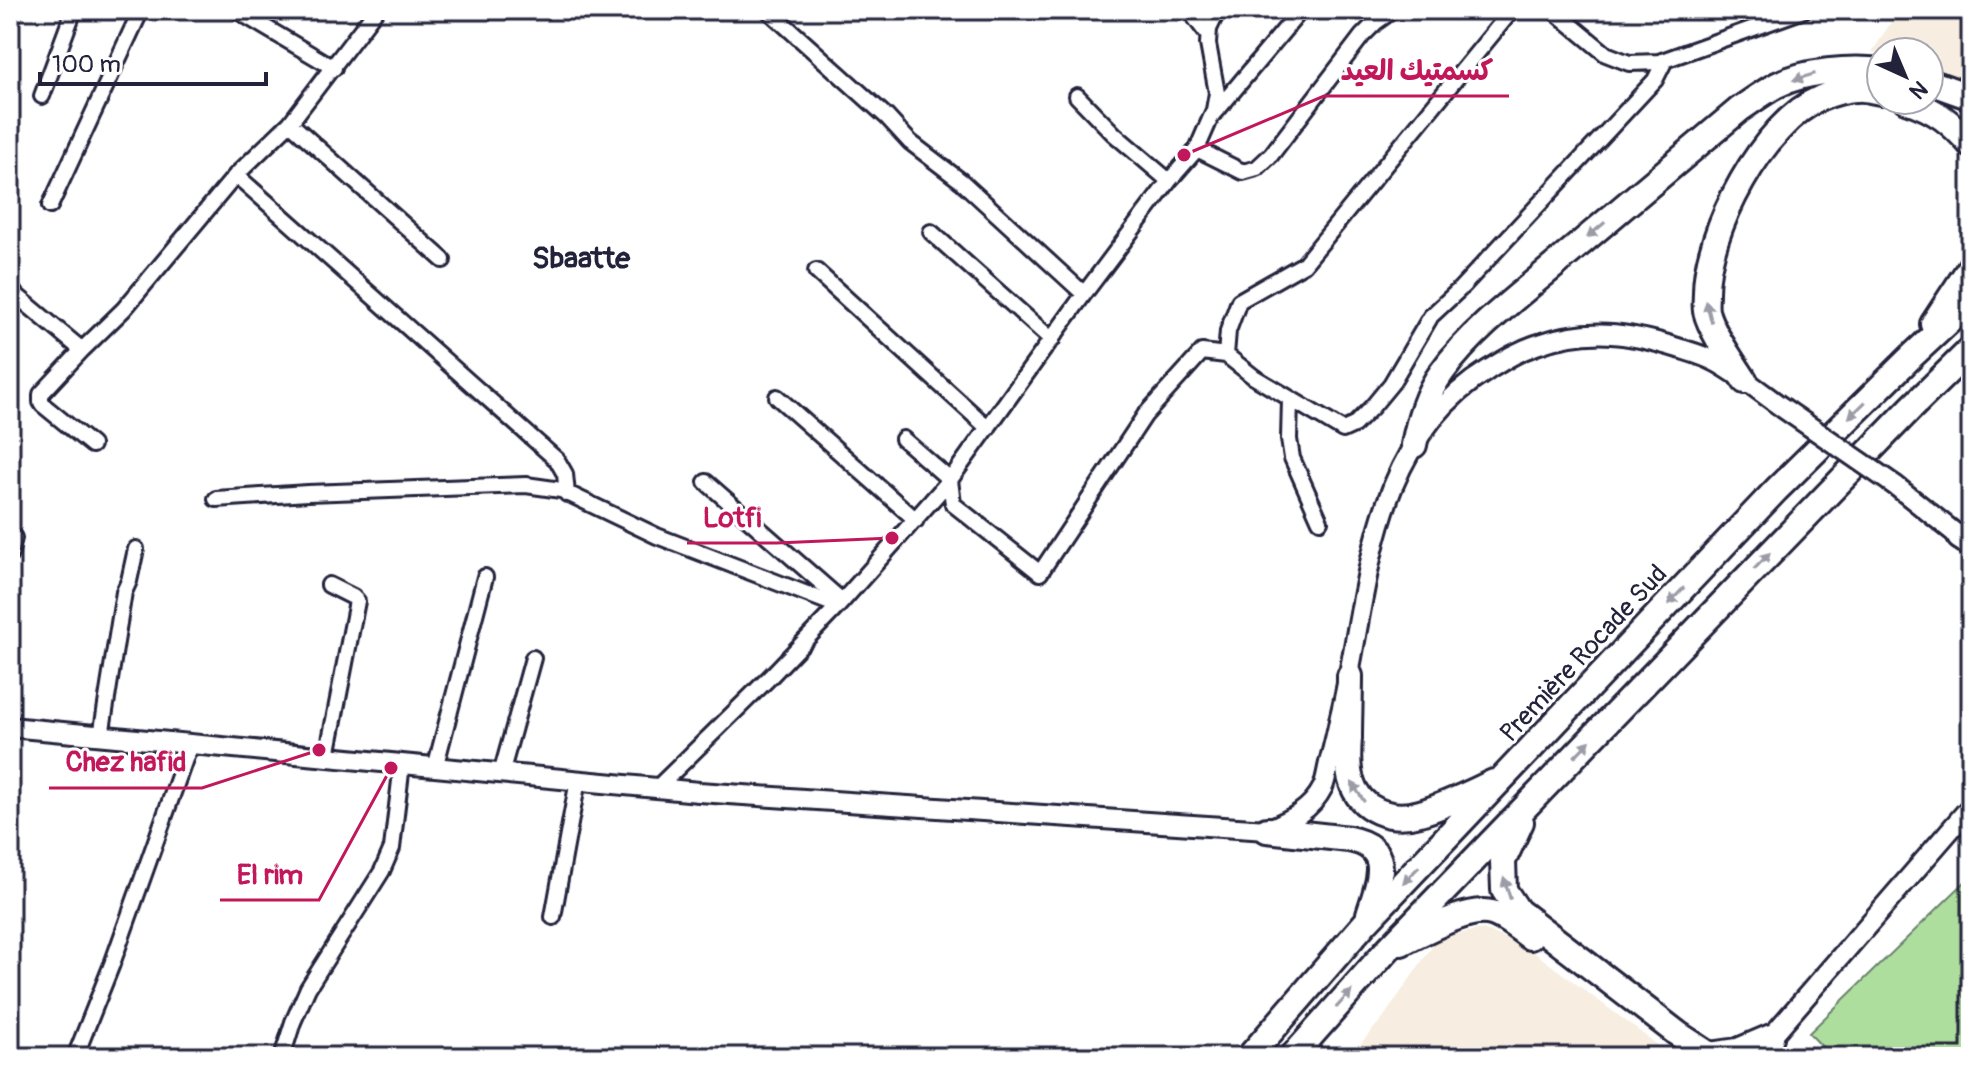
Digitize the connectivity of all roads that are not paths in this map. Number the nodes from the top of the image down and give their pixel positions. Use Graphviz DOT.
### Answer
graph roads {
  1 [pos="14,10"];
  2 [pos="74,10"];
  3 [pos="141,10"];
  4 [pos="236,10"];
  5 [pos="376,10"];
  6 [pos="768,10"];
  7 [pos="1189,10"];
  8 [pos="1218,10"];
  9 [pos="1301,10"];
  10 [pos="1393,10"];
  11 [pos="1512,10"];
  12 [pos="1553,10"];
  13 [pos="1804,10"];
  14 [pos="10,21"];
  15 [pos="1208,35"];
  16 [pos="1665,60"];
  17 [pos="334,68"];
  18 [pos="1865,69"];
  19 [pos="1945,88"];
  20 [pos="1865,90"];
  21 [pos="42,96"];
  22 [pos="1077,96"];
  23 [pos="1971,97"];
  24 [pos="1941,116"];
  25 [pos="1210,118"];
  26 [pos="290,123"];
  27 [pos="1971,145"];
  28 [pos="1197,149"];
  29 [pos="236,175"];
  30 [pos="1169,181"];
  31 [pos="50,206"];
  32 [pos="931,232"];
  33 [pos="443,260"];
  34 [pos="1971,266"];
  35 [pos="816,271"];
  36 [pos="10,290"];
  37 [pos="1084,294"];
  38 [pos="1971,301"];
  39 [pos="1052,340"];
  40 [pos="1971,349"];
  41 [pos="82,350"];
  42 [pos="1226,355"];
  43 [pos="1913,355"];
  44 [pos="1971,364"];
  45 [pos="1745,381"];
  46 [pos="777,397"];
  47 [pos="1290,399"];
  48 [pos="1911,408"];
  49 [pos="988,428"];
  50 [pos="903,439"];
  51 [pos="92,445"];
  52 [pos="1414,445"];
  53 [pos="950,480"];
  54 [pos="706,482"];
  55 [pos="567,494"];
  56 [pos="216,499"];
  57 [pos="916,520"];
  58 [pos="1320,521"];
  59 [pos="14,538"];
  60 [pos="1967,544"];
  61 [pos="136,549"];
  62 [pos="10,555"];
  63 [pos="485,577"];
  64 [pos="329,585"];
  65 [pos="840,604"];
  66 [pos="533,658"];
  67 [pos="1350,676"];
  68 [pos="10,727"];
  69 [pos="101,736"];
  70 [pos="190,745"];
  71 [pos="327,756"];
  72 [pos="402,764"];
  73 [pos="435,768"];
  74 [pos="501,774"];
  75 [pos="1503,778"];
  76 [pos="578,780"];
  77 [pos="657,788"];
  78 [pos="1528,805"];
  79 [pos="1971,806"];
  80 [pos="1267,830"];
  81 [pos="553,917"];
  82 [pos="1366,922"];
  83 [pos="1388,949"];
  84 [pos="1768,1047"];
  85 [pos="75,1057"];
  86 [pos="282,1057"];
  87 [pos="1249,1057"];
  88 [pos="1292,1057"];
  89 [pos="1692,1057"];
  1 -- 14 [label="street"];
  2 -- 21 [label="street"];
  3 -- 31 [label="street"];
  4 -- 17 [label="street"];
  5 -- 17 [label="street"];
  6 -- 37 [label="street"];
  7 -- 15 [label="street"];
  8 -- 15 [label="street"];
  9 -- 25 [label="street"];
  10 -- 28 [label="street"];
  11 -- 42 [label="street"];
  12 -- 16 [label="street"];
  13 -- 16 [label="street"];
  15 -- 25 [label="street"];
  16 -- 47 [label="street"];
  17 -- 26 [label="street"];
  18 -- 52 [label="highway, one-way"];
  19 -- 23 [label="highway"];
  45 -- 20 [label="highway, one-way"];
  22 -- 30 [label="street"];
  24 -- 27 [label="highway"];
  25 -- 28 [label="street"];
  26 -- 29 [label="street"];
  26 -- 33 [label="street"];
  28 -- 30 [label="street"];
  29 -- 41 [label="street"];
  29 -- 55 [label="street"];
  30 -- 37 [label="street"];
  32 -- 39 [label="street"];
  34 -- 43 [label="highway"];
  35 -- 49 [label="street"];
  36 -- 41 [label="street"];
  37 -- 39 [label="street"];
  38 -- 43 [label="highway, Première Rocade Sud"];
  39 -- 49 [label="street"];
  40 -- 48 [label="highway"];
  41 -- 51 [label="street"];
  42 -- 47 [label="street"];
  42 -- 53 [label="street"];
  43 -- 75 [label="highway, Première Rocade Sud, one-way"];
  44 -- 48 [label="highway"];
  45 -- 52 [label="main road"];
  45 -- 60 [label="main road, bridge"];
  46 -- 57 [label="street"];
  47 -- 58 [label="street"];
  78 -- 48 [label="highway, one-way"];
  49 -- 53 [label="street"];
  50 -- 53 [label="street"];
  52 -- 67 [label="main road"];
  53 -- 57 [label="street"];
  54 -- 65 [label="street"];
  55 -- 56 [label="street"];
  55 -- 65 [label="street"];
  57 -- 65 [label="street"];
  59 -- 62 [label="street"];
  61 -- 69 [label="street"];
  63 -- 73 [label="street"];
  64 -- 71 [label="street"];
  65 -- 77 [label="street"];
  66 -- 74 [label="street"];
  75 -- 67 [label="highway, one-way"];
  67 -- 80 [label="main road"];
  68 -- 69 [label="main road"];
  69 -- 70 [label="main road"];
  70 -- 71 [label="main road"];
  70 -- 85 [label="street"];
  71 -- 72 [label="main road"];
  72 -- 73 [label="main road"];
  72 -- 86 [label="street"];
  73 -- 74 [label="main road"];
  74 -- 76 [label="main road"];
  75 -- 82 [label="highway, Première Rocade Sud, one-way"];
  76 -- 77 [label="main road"];
  76 -- 81 [label="street"];
  77 -- 80 [label="main road"];
  78 -- 83 [label="highway"];
  84 -- 78 [label="highway, one-way"];
  79 -- 84 [label="main road"];
  80 -- 82 [label="highway"];
  82 -- 87 [label="highway, Première Rocade Sud"];
  88 -- 83 [label="highway, one-way"];
  83 -- 89 [label="highway"];
}
